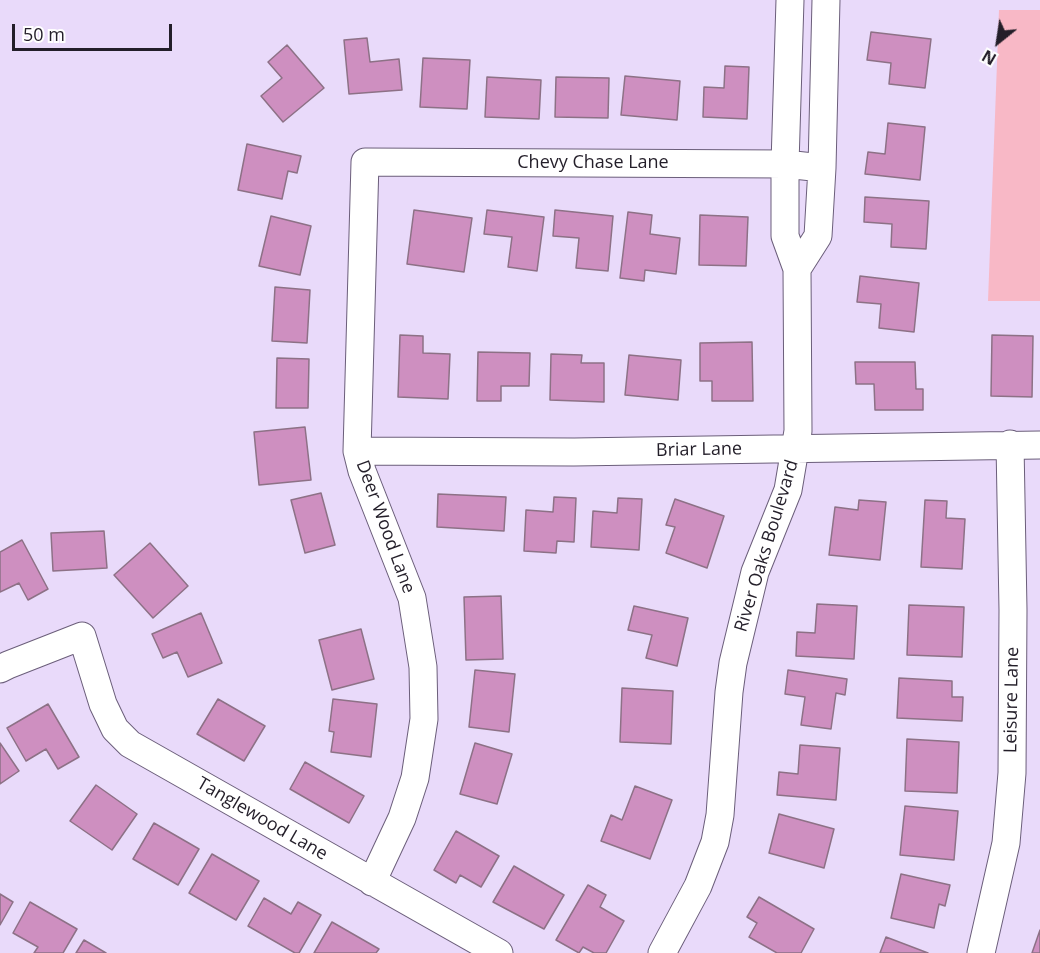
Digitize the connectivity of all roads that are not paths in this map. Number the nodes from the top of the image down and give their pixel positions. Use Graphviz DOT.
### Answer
graph roads {
  1 [pos="790,0"];
  2 [pos="826,0"];
  3 [pos="365,162"];
  4 [pos="785,164"];
  5 [pos="822,168"];
  6 [pos="797,269"];
  7 [pos="1010,444"];
  8 [pos="1040,445"];
  9 [pos="796,448"];
  10 [pos="357,451"];
  11 [pos="0,669"];
  12 [pos="372,882"];
  13 [pos="499,953"];
  14 [pos="662,953"];
  15 [pos="981,953"];
  1 -- 4 [label="street, River Oaks Boulevard"];
  2 -- 5 [label="street"];
  3 -- 4 [label="street, Chevy Chase Lane"];
  3 -- 10 [label="street, Deer Wood Lane"];
  4 -- 5 [label="street, Chevy Chase Lane"];
  4 -- 6 [label="street, River Oaks Boulevard"];
  5 -- 6 [label="street"];
  6 -- 9 [label="street, River Oaks Boulevard"];
  7 -- 8 [label="street, Briar Lane"];
  7 -- 9 [label="street, Briar Lane"];
  7 -- 15 [label="street, Leisure Lane"];
  9 -- 10 [label="street, Briar Lane"];
  9 -- 14 [label="street, River Oaks Boulevard"];
  10 -- 12 [label="street, Deer Wood Lane"];
  11 -- 12 [label="street, Tanglewood Lane"];
  12 -- 13 [label="street, Tanglewood Lane"];
}
